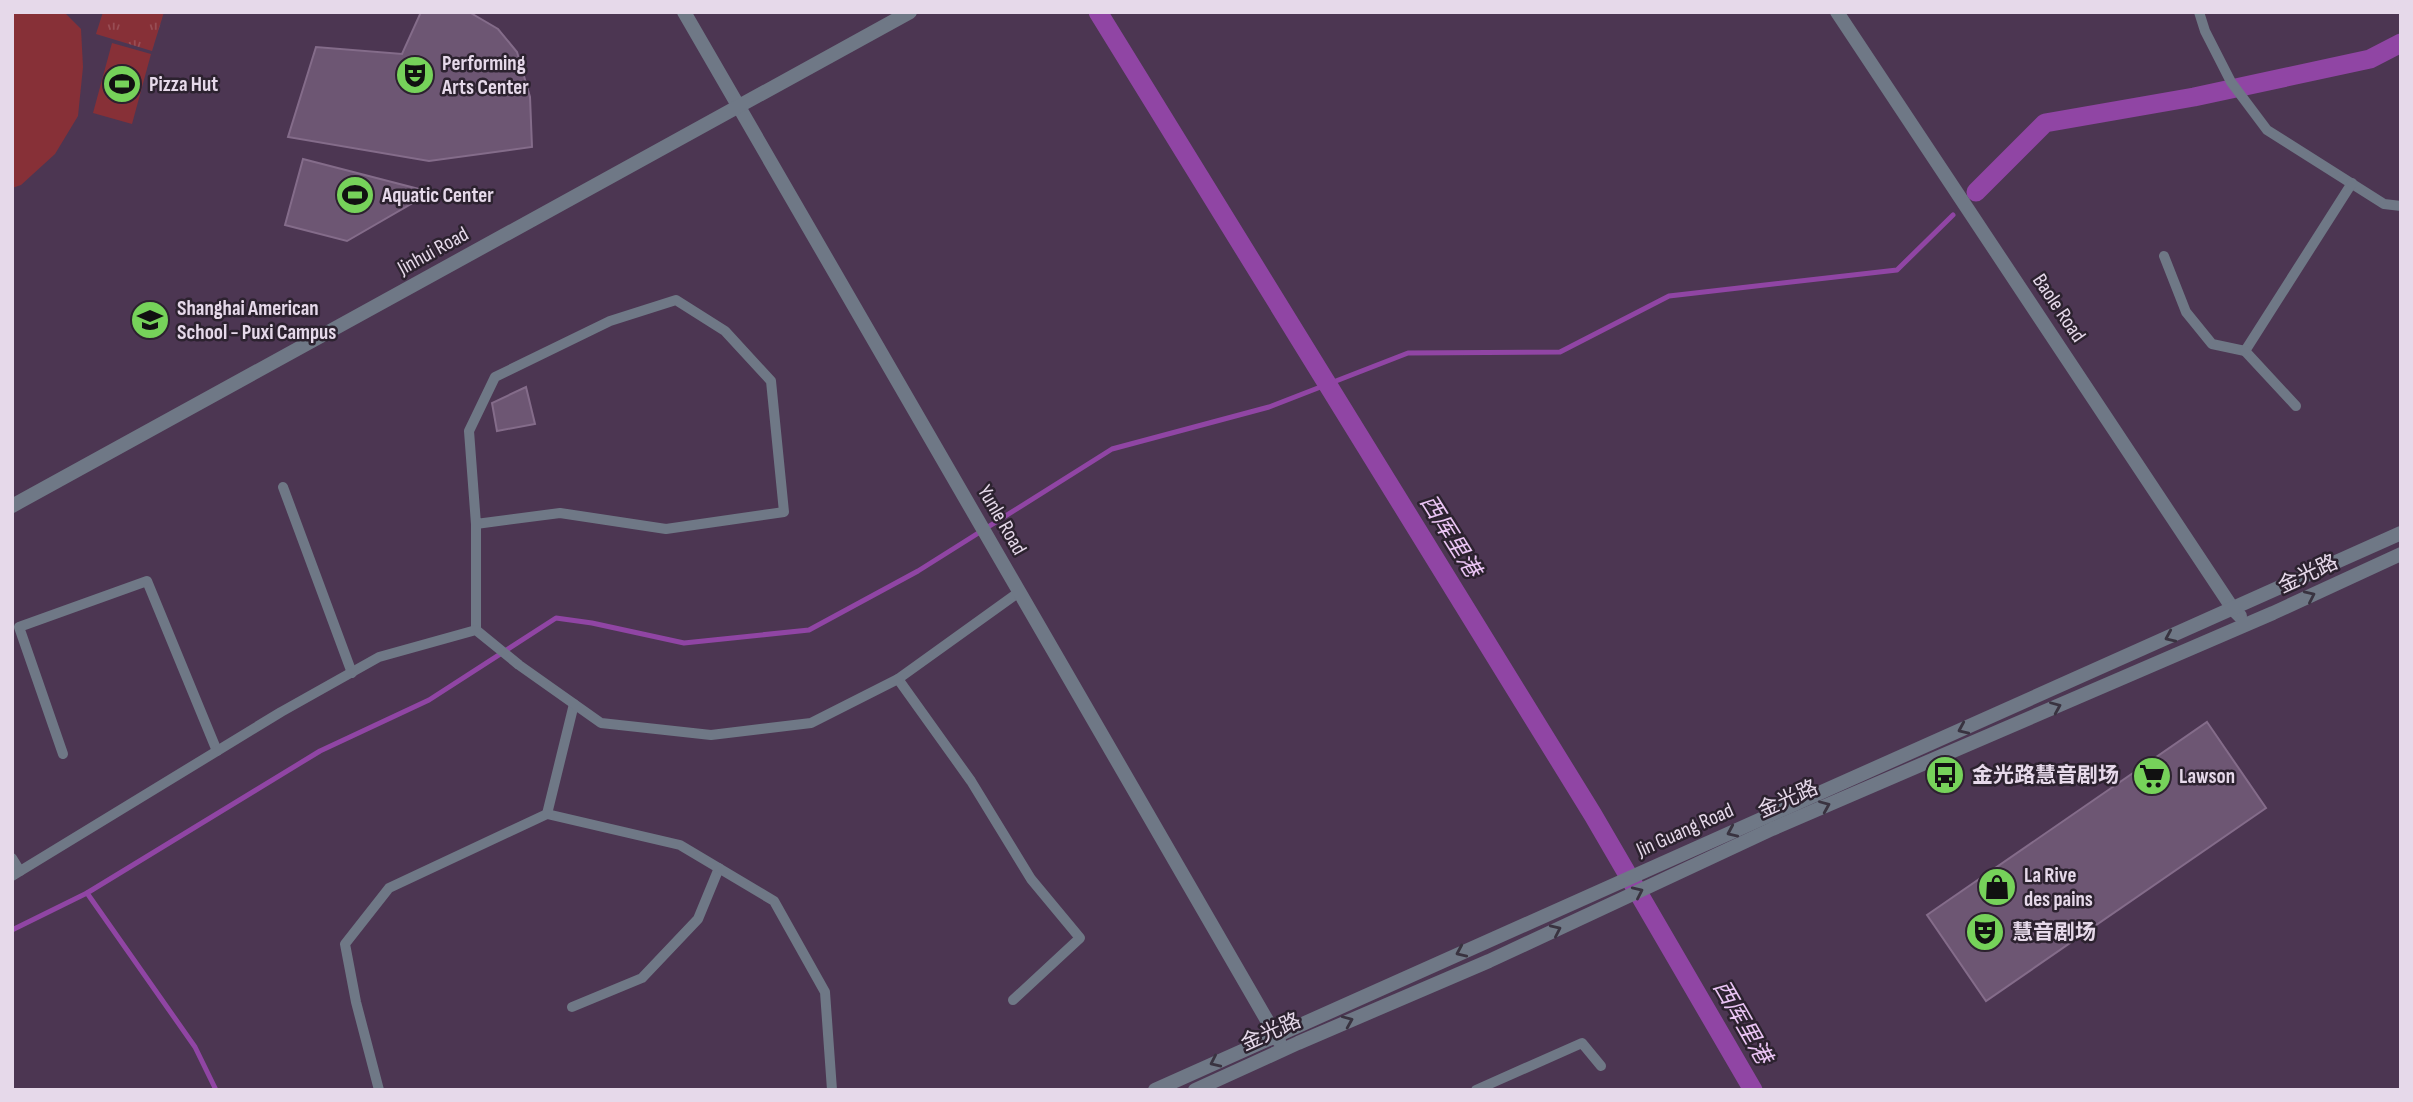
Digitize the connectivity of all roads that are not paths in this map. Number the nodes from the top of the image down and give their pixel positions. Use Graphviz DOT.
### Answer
graph roads {
  1 [pos="684,12"];
  2 [pos="910,12"];
  3 [pos="1837,12"];
  4 [pos="2199,12"];
  5 [pos="740,107"];
  6 [pos="2352,183"];
  7 [pos="2401,206"];
  8 [pos="2164,256"];
  9 [pos="2245,351"];
  10 [pos="2296,406"];
  11 [pos="283,486"];
  12 [pos="12,506"];
  13 [pos="476,524"];
  14 [pos="2401,533"];
  15 [pos="2401,554"];
  16 [pos="1019,592"];
  17 [pos="2233,609"];
  18 [pos="2248,624"];
  19 [pos="476,630"];
  20 [pos="352,673"];
  21 [pos="898,679"];
  22 [pos="574,704"];
  23 [pos="217,751"];
  24 [pos="63,754"];
  25 [pos="547,814"];
  26 [pos="12,858"];
  27 [pos="719,868"];
  28 [pos="16,874"];
  29 [pos="1013,1000"];
  30 [pos="572,1007"];
  31 [pos="1275,1035"];
  32 [pos="1285,1048"];
  33 [pos="1601,1066"];
  34 [pos="379,1090"];
  35 [pos="832,1090"];
  36 [pos="1155,1090"];
  37 [pos="1195,1090"];
  38 [pos="1476,1090"];
  1 -- 5 [label="street, Yunle Road"];
  2 -- 5 [label="street, Jinhui Road"];
  3 -- 17 [label="street, Baole Road"];
  4 -- 6 [label="lane"];
  5 -- 12 [label="street, Jinhui Road"];
  5 -- 16 [label="street, Yunle Road"];
  6 -- 7 [label="lane"];
  6 -- 9 [label="lane"];
  8 -- 9 [label="lane"];
  9 -- 10 [label="lane"];
  11 -- 20 [label="lane"];
  13 -- 13 [label="lane"];
  13 -- 19 [label="lane"];
  14 -- 17 [label="street, Jin Guang Road"];
  18 -- 15 [label="street, 金光路, one-way"];
  16 -- 21 [label="lane"];
  16 -- 31 [label="street, Yunle Road"];
  17 -- 18 [label="street, Baole Road"];
  17 -- 31 [label="street, Jin Guang Road, one-way"];
  32 -- 18 [label="street, 金光路, one-way"];
  19 -- 20 [label="lane"];
  19 -- 22 [label="lane"];
  20 -- 23 [label="lane"];
  21 -- 22 [label="lane"];
  21 -- 29 [label="lane"];
  22 -- 25 [label="lane"];
  23 -- 24 [label="lane"];
  23 -- 28 [label="lane"];
  25 -- 27 [label="lane"];
  25 -- 34 [label="lane"];
  26 -- 28 [label="lane"];
  27 -- 30 [label="lane"];
  27 -- 35 [label="lane"];
  31 -- 32 [label="street, Yunle Road"];
  31 -- 36 [label="street, Jin Guang Road, one-way"];
  32 -- 37 [label="street, 金光路"];
  33 -- 38 [label="lane"];
}
